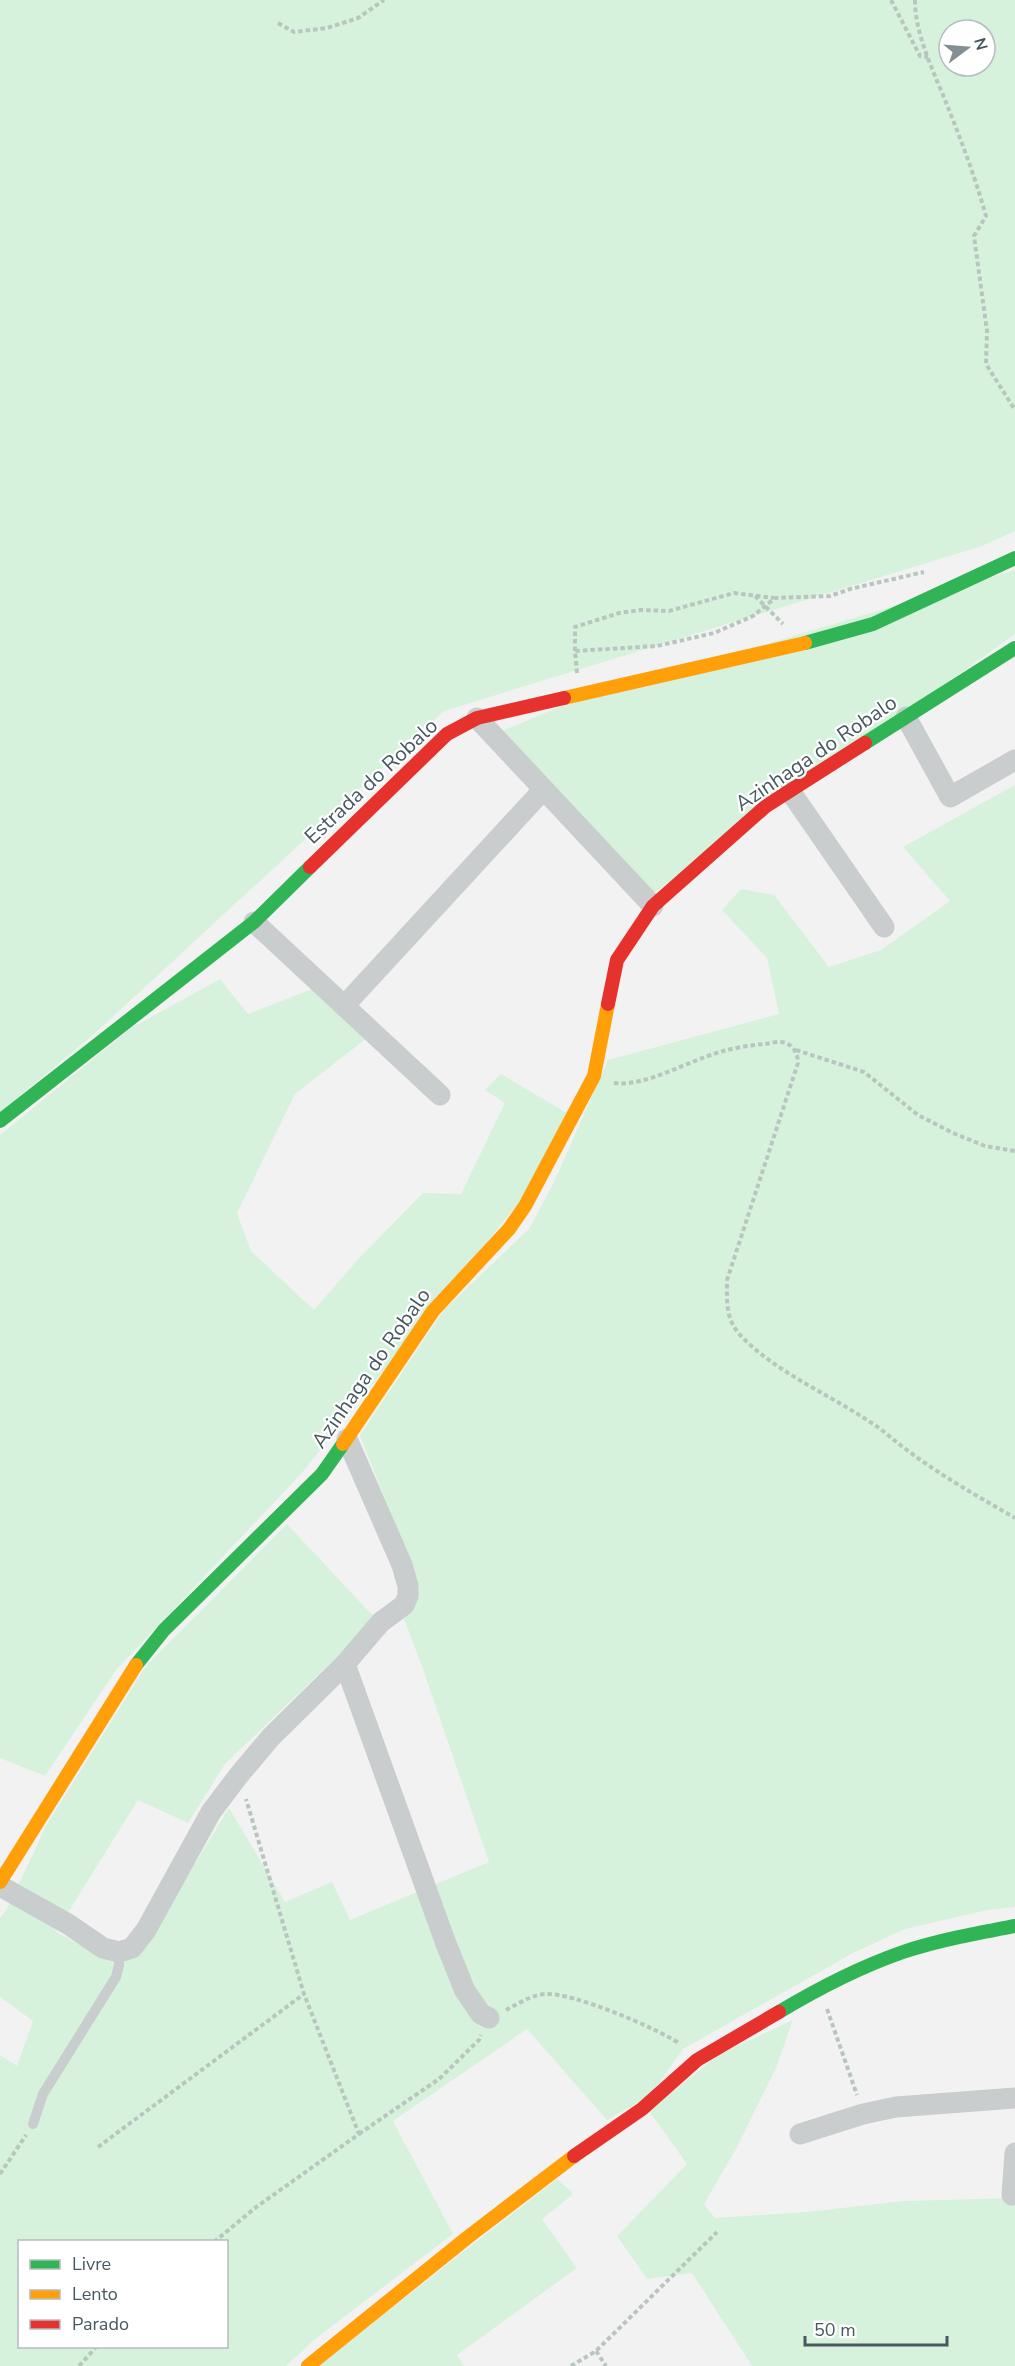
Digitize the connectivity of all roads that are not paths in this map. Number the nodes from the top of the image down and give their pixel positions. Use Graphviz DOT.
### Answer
graph roads {
  1 [pos="1015,558"];
  2 [pos="1015,648"];
  3 [pos="906,717"];
  4 [pos="477,718"];
  5 [pos="1015,760"];
  6 [pos="543,790"];
  7 [pos="790,791"];
  8 [pos="653,906"];
  9 [pos="254,922"];
  10 [pos="884,927"];
  11 [pos="344,1006"];
  12 [pos="440,1095"];
  13 [pos="0,1121"];
  14 [pos="347,1439"];
  15 [pos="345,1664"];
  16 [pos="0,1884"];
  17 [pos="1015,1926"];
  18 [pos="119,1952"];
  19 [pos="489,2018"];
  20 [pos="1015,2098"];
  21 [pos="33,2124"];
  22 [pos="800,2134"];
  23 [pos="1015,2153"];
  24 [pos="1012,2195"];
  25 [pos="308,2366"];
  1 -- 4 [label="street, Estrada do Robalo"];
  2 -- 3 [label="street, Azinhaga do Robalo"];
  3 -- 5 [label="street"];
  3 -- 7 [label="street, Azinhaga do Robalo"];
  4 -- 6 [label="street"];
  4 -- 9 [label="street, Estrada do Robalo"];
  6 -- 8 [label="street"];
  6 -- 11 [label="street"];
  7 -- 8 [label="street, Azinhaga do Robalo"];
  7 -- 10 [label="street"];
  8 -- 14 [label="street, Azinhaga do Robalo"];
  9 -- 11 [label="street"];
  9 -- 13 [label="street, Estrada do Robalo"];
  11 -- 12 [label="street"];
  14 -- 15 [label="street"];
  14 -- 16 [label="street, Azinhaga do Robalo"];
  15 -- 18 [label="street"];
  15 -- 19 [label="street"];
  16 -- 18 [label="street"];
  17 -- 25 [label="street"];
  18 -- 21 [label="lane"];
  20 -- 22 [label="street"];
  23 -- 24 [label="street"];
}
